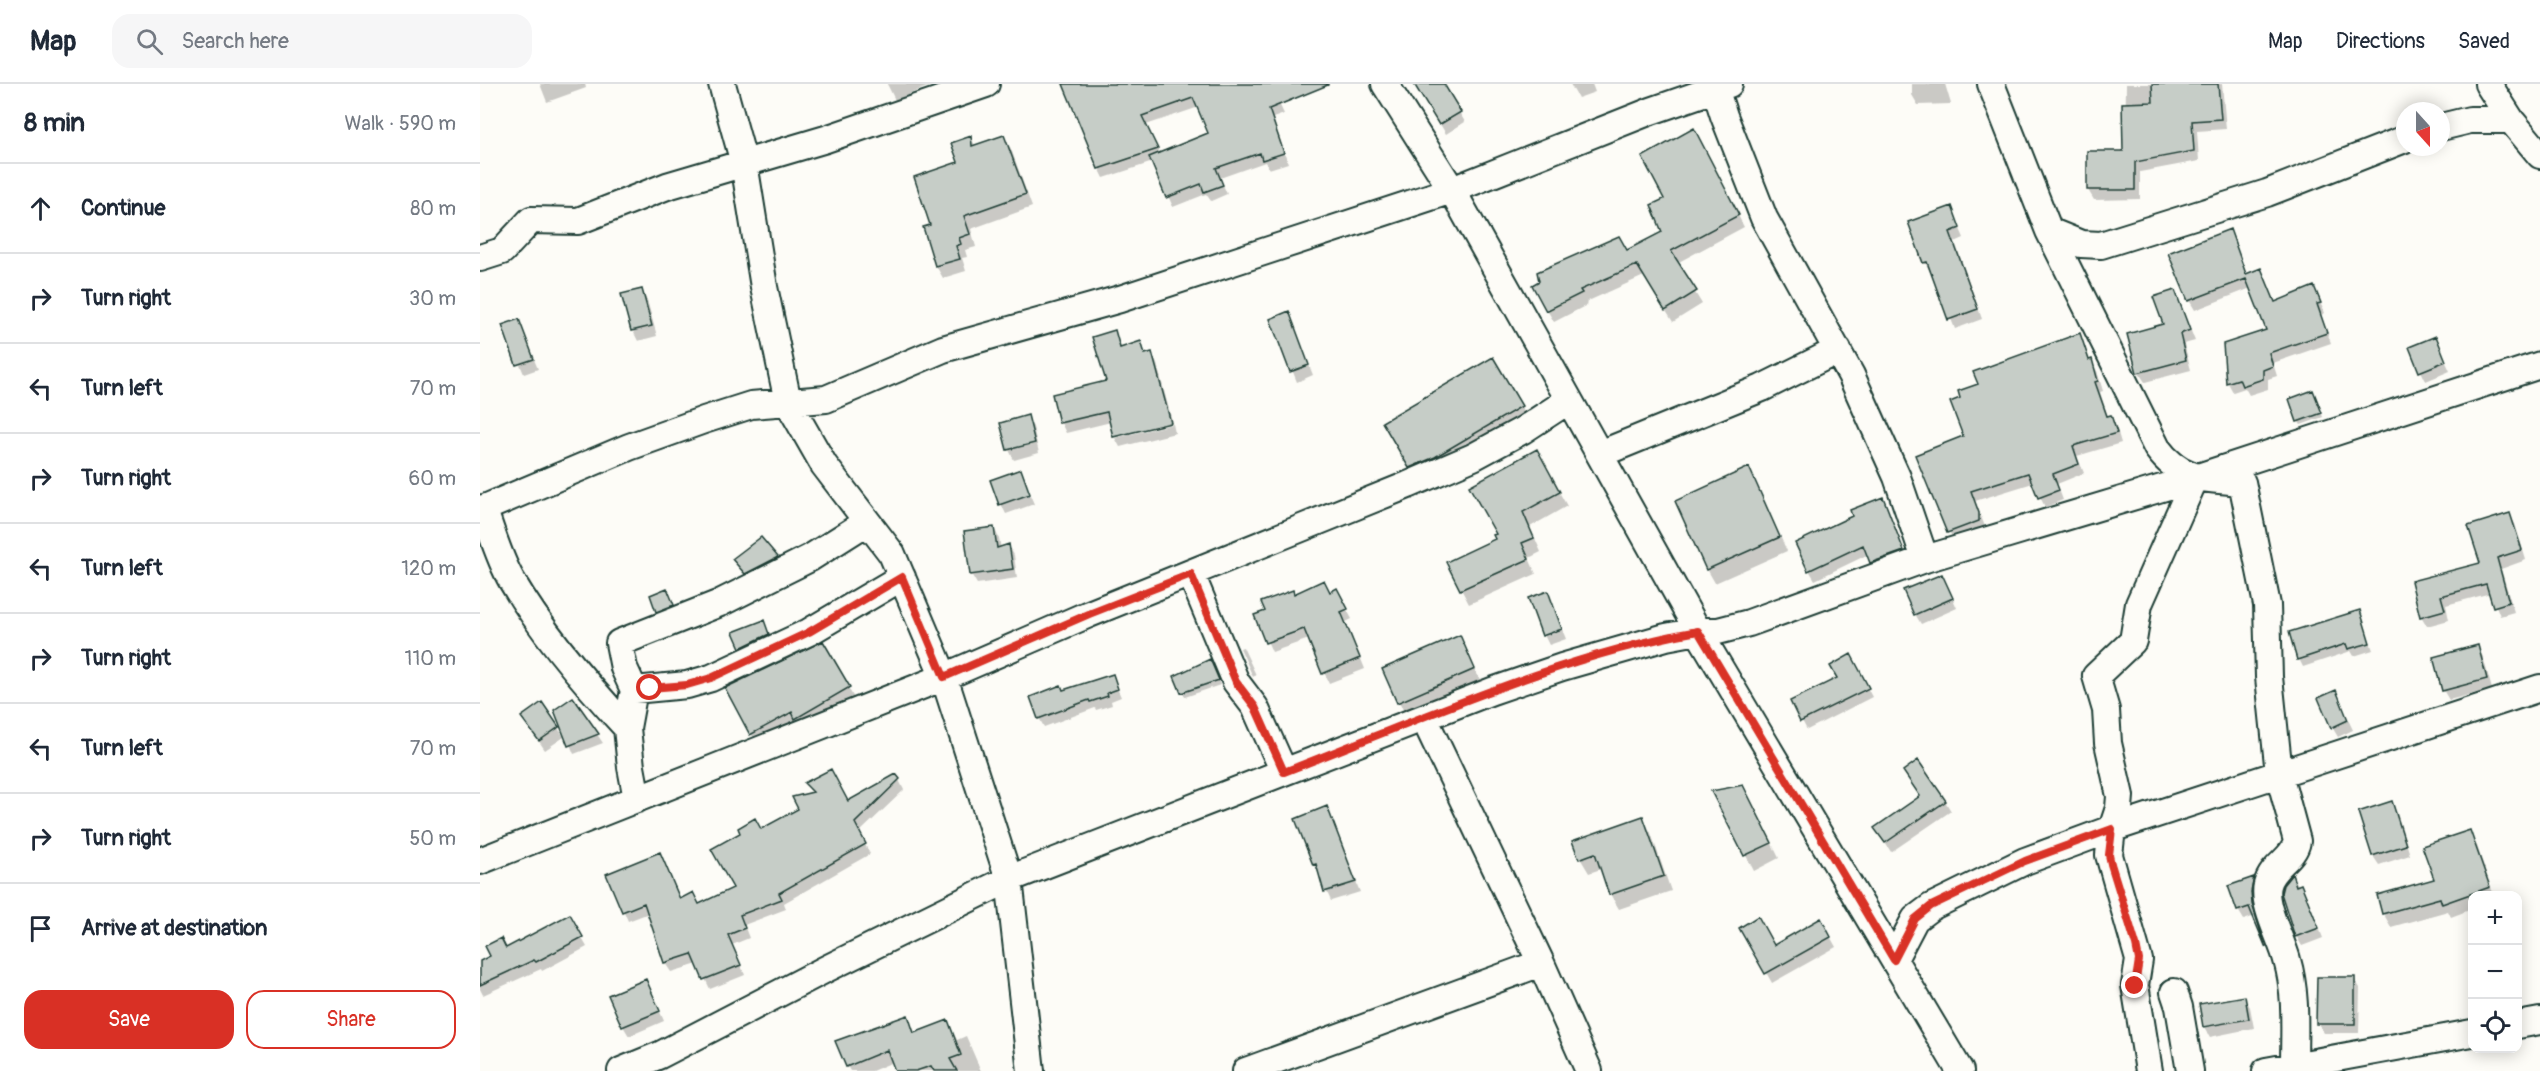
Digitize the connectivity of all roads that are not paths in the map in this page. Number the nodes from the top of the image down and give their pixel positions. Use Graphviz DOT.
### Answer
graph roads {
  1 [pos="723,84"];
  2 [pos="986,84"];
  3 [pos="1385,84"];
  4 [pos="1991,84"];
  5 [pos="2488,84"];
  6 [pos="1722,86"];
  7 [pos="960,88"];
  8 [pos="2511,120"];
  9 [pos="2450,125"];
  10 [pos="2396,143"];
  11 [pos="2540,155"];
  12 [pos="744,163"];
  13 [pos="1452,190"];
  14 [pos="2049,231"];
  15 [pos="480,258"];
  16 [pos="1838,350"];
  17 [pos="2540,365"];
  18 [pos="1569,400"];
  19 [pos="788,402"];
  20 [pos="1600,454"];
  21 [pos="2195,478"];
  22 [pos="481,509"];
  23 [pos="867,522"];
  24 [pos="1925,559"];
  25 [pos="1191,574"];
  26 [pos="902,577"];
  27 [pos="1698,631"];
  28 [pos="944,677"];
  29 [pos="2540,687"];
  30 [pos="634,690"];
  31 [pos="1424,718"];
  32 [pos="627,728"];
  33 [pos="1284,772"];
  34 [pos="2279,774"];
  35 [pos="637,798"];
  36 [pos="2112,829"];
  37 [pos="480,861"];
  38 [pos="1009,879"];
  39 [pos="1894,960"];
  40 [pos="1541,963"];
  41 [pos="2174,992"];
  42 [pos="2540,1021"];
  43 [pos="2522,1024"];
  44 [pos="2468,1034"];
  45 [pos="2305,1067"];
  46 [pos="621,1071"];
  47 [pos="1031,1071"];
  48 [pos="1246,1071"];
  49 [pos="1589,1071"];
  50 [pos="1960,1071"];
  51 [pos="2149,1071"];
  52 [pos="2190,1071"];
  53 [pos="2266,1071"];
  1 -- 12 [label="street"];
  2 -- 7 [label="street"];
  3 -- 13 [label="street"];
  4 -- 14 [label="street"];
  5 -- 8 [label="street"];
  6 -- 13 [label="street"];
  6 -- 16 [label="street"];
  7 -- 12 [label="street"];
  8 -- 9 [label="street"];
  8 -- 11 [label="street"];
  10 -- 14 [label="street"];
  12 -- 15 [label="street"];
  12 -- 19 [label="street"];
  13 -- 18 [label="street"];
  13 -- 19 [label="street"];
  14 -- 21 [label="street"];
  16 -- 20 [label="street"];
  16 -- 24 [label="street"];
  17 -- 21 [label="street"];
  18 -- 20 [label="street"];
  18 -- 25 [label="street"];
  19 -- 22 [label="street"];
  19 -- 23 [label="street"];
  20 -- 27 [label="street"];
  21 -- 24 [label="street"];
  21 -- 34 [label="street"];
  21 -- 36 [label="street"];
  22 -- 32 [label="street"];
  23 -- 26 [label="street"];
  23 -- 30 [label="street"];
  24 -- 27 [label="street"];
  25 -- 28 [label="street"];
  25 -- 33 [label="street"];
  26 -- 28 [label="street"];
  26 -- 30 [label="street"];
  27 -- 31 [label="street"];
  27 -- 39 [label="street"];
  28 -- 35 [label="street"];
  28 -- 38 [label="street"];
  29 -- 34 [label="street"];
  30 -- 32 [label="street"];
  31 -- 33 [label="street"];
  31 -- 40 [label="street"];
  32 -- 35 [label="street"];
  33 -- 38 [label="street"];
  34 -- 36 [label="street"];
  34 -- 45 [label="street"];
  35 -- 37 [label="street"];
  36 -- 39 [label="street"];
  36 -- 51 [label="street"];
  38 -- 46 [label="street"];
  38 -- 47 [label="street"];
  39 -- 50 [label="street"];
  40 -- 48 [label="street"];
  40 -- 49 [label="street"];
  41 -- 52 [label="street"];
  42 -- 43 [label="street"];
  44 -- 45 [label="street"];
  45 -- 53 [label="street"];
}
